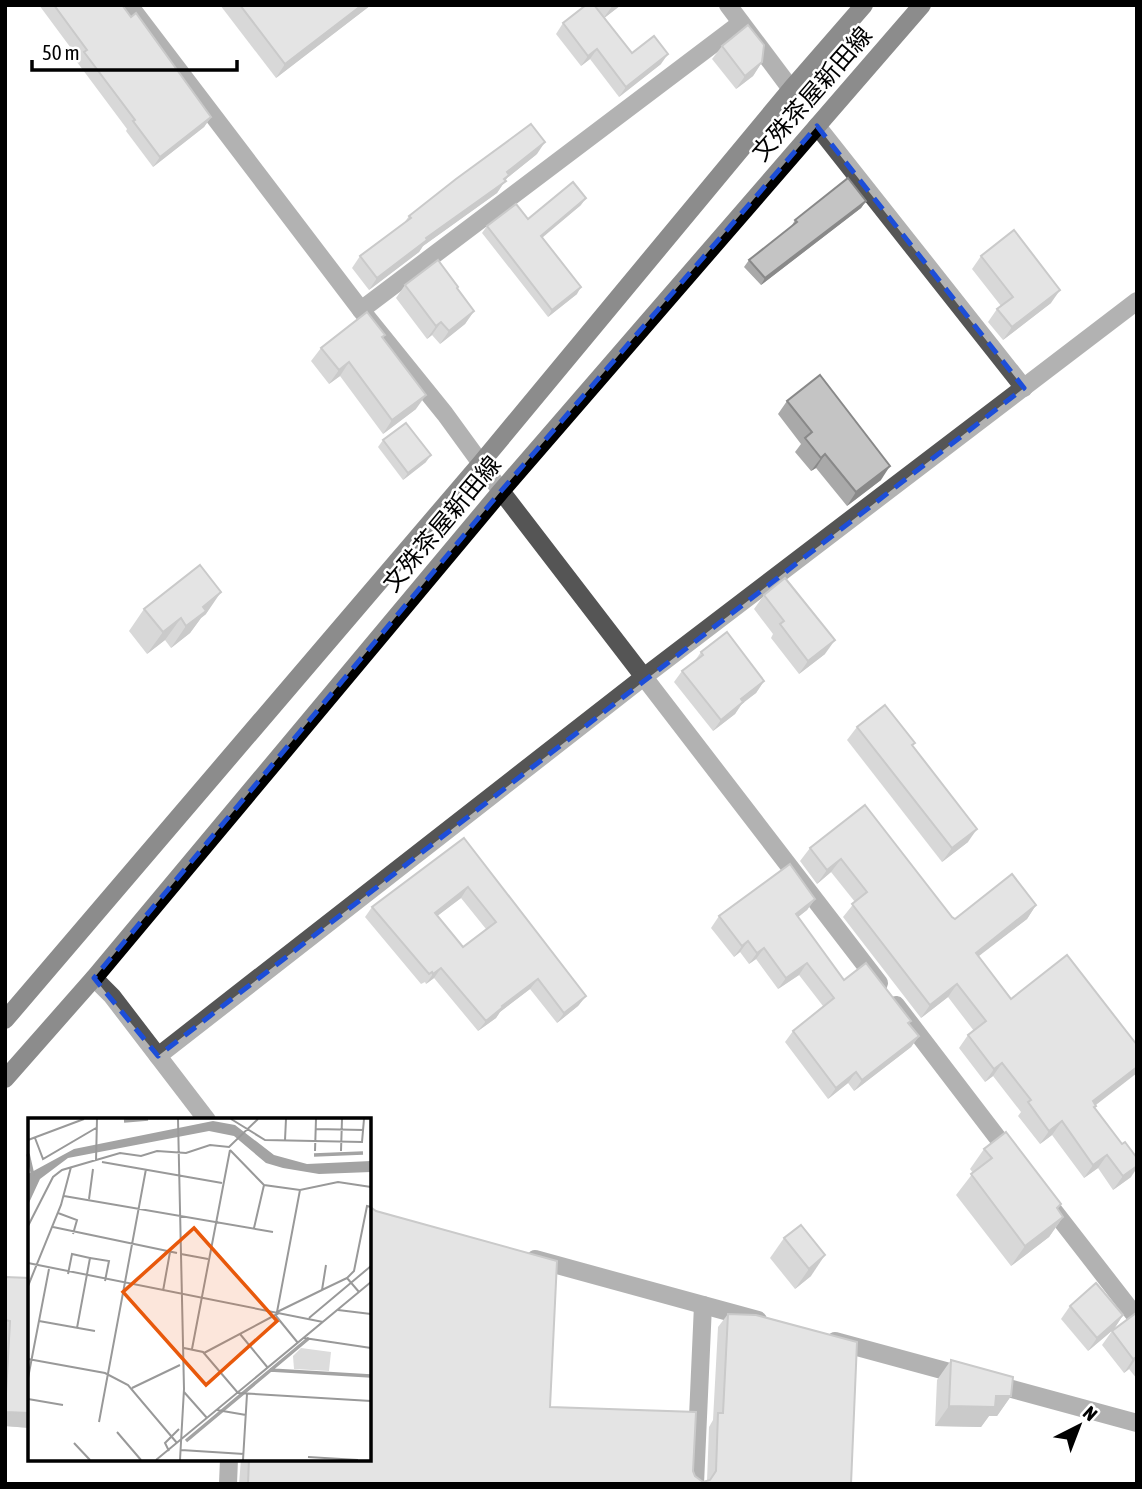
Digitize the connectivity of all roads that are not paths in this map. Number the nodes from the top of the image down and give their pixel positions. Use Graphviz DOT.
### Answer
graph roads {
  1 [pos="129,5"];
  2 [pos="728,5"];
  3 [pos="864,5"];
  4 [pos="922,5"];
  5 [pos="741,23"];
  6 [pos="791,89"];
  7 [pos="817,125"];
  8 [pos="1137,301"];
  9 [pos="361,310"];
  10 [pos="1024,387"];
  11 [pos="480,464"];
  12 [pos="501,491"];
  13 [pos="645,676"];
  14 [pos="94,978"];
  15 [pos="5,1020"];
  16 [pos="158,1056"];
  17 [pos="5,1079"];
  18 [pos="205,1118"];
  19 [pos="1021,1167"];
  20 [pos="1037,1189"];
  21 [pos="516,1254"];
  22 [pos="703,1305"];
  23 [pos="1137,1318"];
  24 [pos="769,1323"];
  25 [pos="821,1337"];
  26 [pos="1137,1423"];
  27 [pos="229,1461"];
  28 [pos="228,1484"];
  29 [pos="695,1484"];
  1 -- 9 [label="street"];
  2 -- 5 [label="street"];
  3 -- 6 [label="main road, 文殊茶屋新田線"];
  4 -- 7 [label="main road, 文殊茶屋新田線"];
  5 -- 6 [label="street"];
  5 -- 9 [label="street"];
  6 -- 11 [label="main road, 文殊茶屋新田線"];
  7 -- 10 [label="street"];
  7 -- 12 [label="main road, 文殊茶屋新田線"];
  8 -- 10 [label="street"];
  9 -- 11 [label="street"];
  10 -- 13 [label="street"];
  11 -- 12 [label="street"];
  11 -- 15 [label="main road, 文殊茶屋新田線"];
  12 -- 13 [label="street"];
  12 -- 14 [label="main road, 文殊茶屋新田線"];
  13 -- 16 [label="street"];
  13 -- 19 [label="street"];
  14 -- 16 [label="street"];
  14 -- 17 [label="main road, 文殊茶屋新田線"];
  16 -- 18 [label="street"];
  20 -- 23 [label="street"];
  21 -- 22 [label="street"];
  22 -- 24 [label="street"];
  22 -- 29 [label="street"];
  25 -- 26 [label="street"];
  27 -- 28 [label="street"];
}
